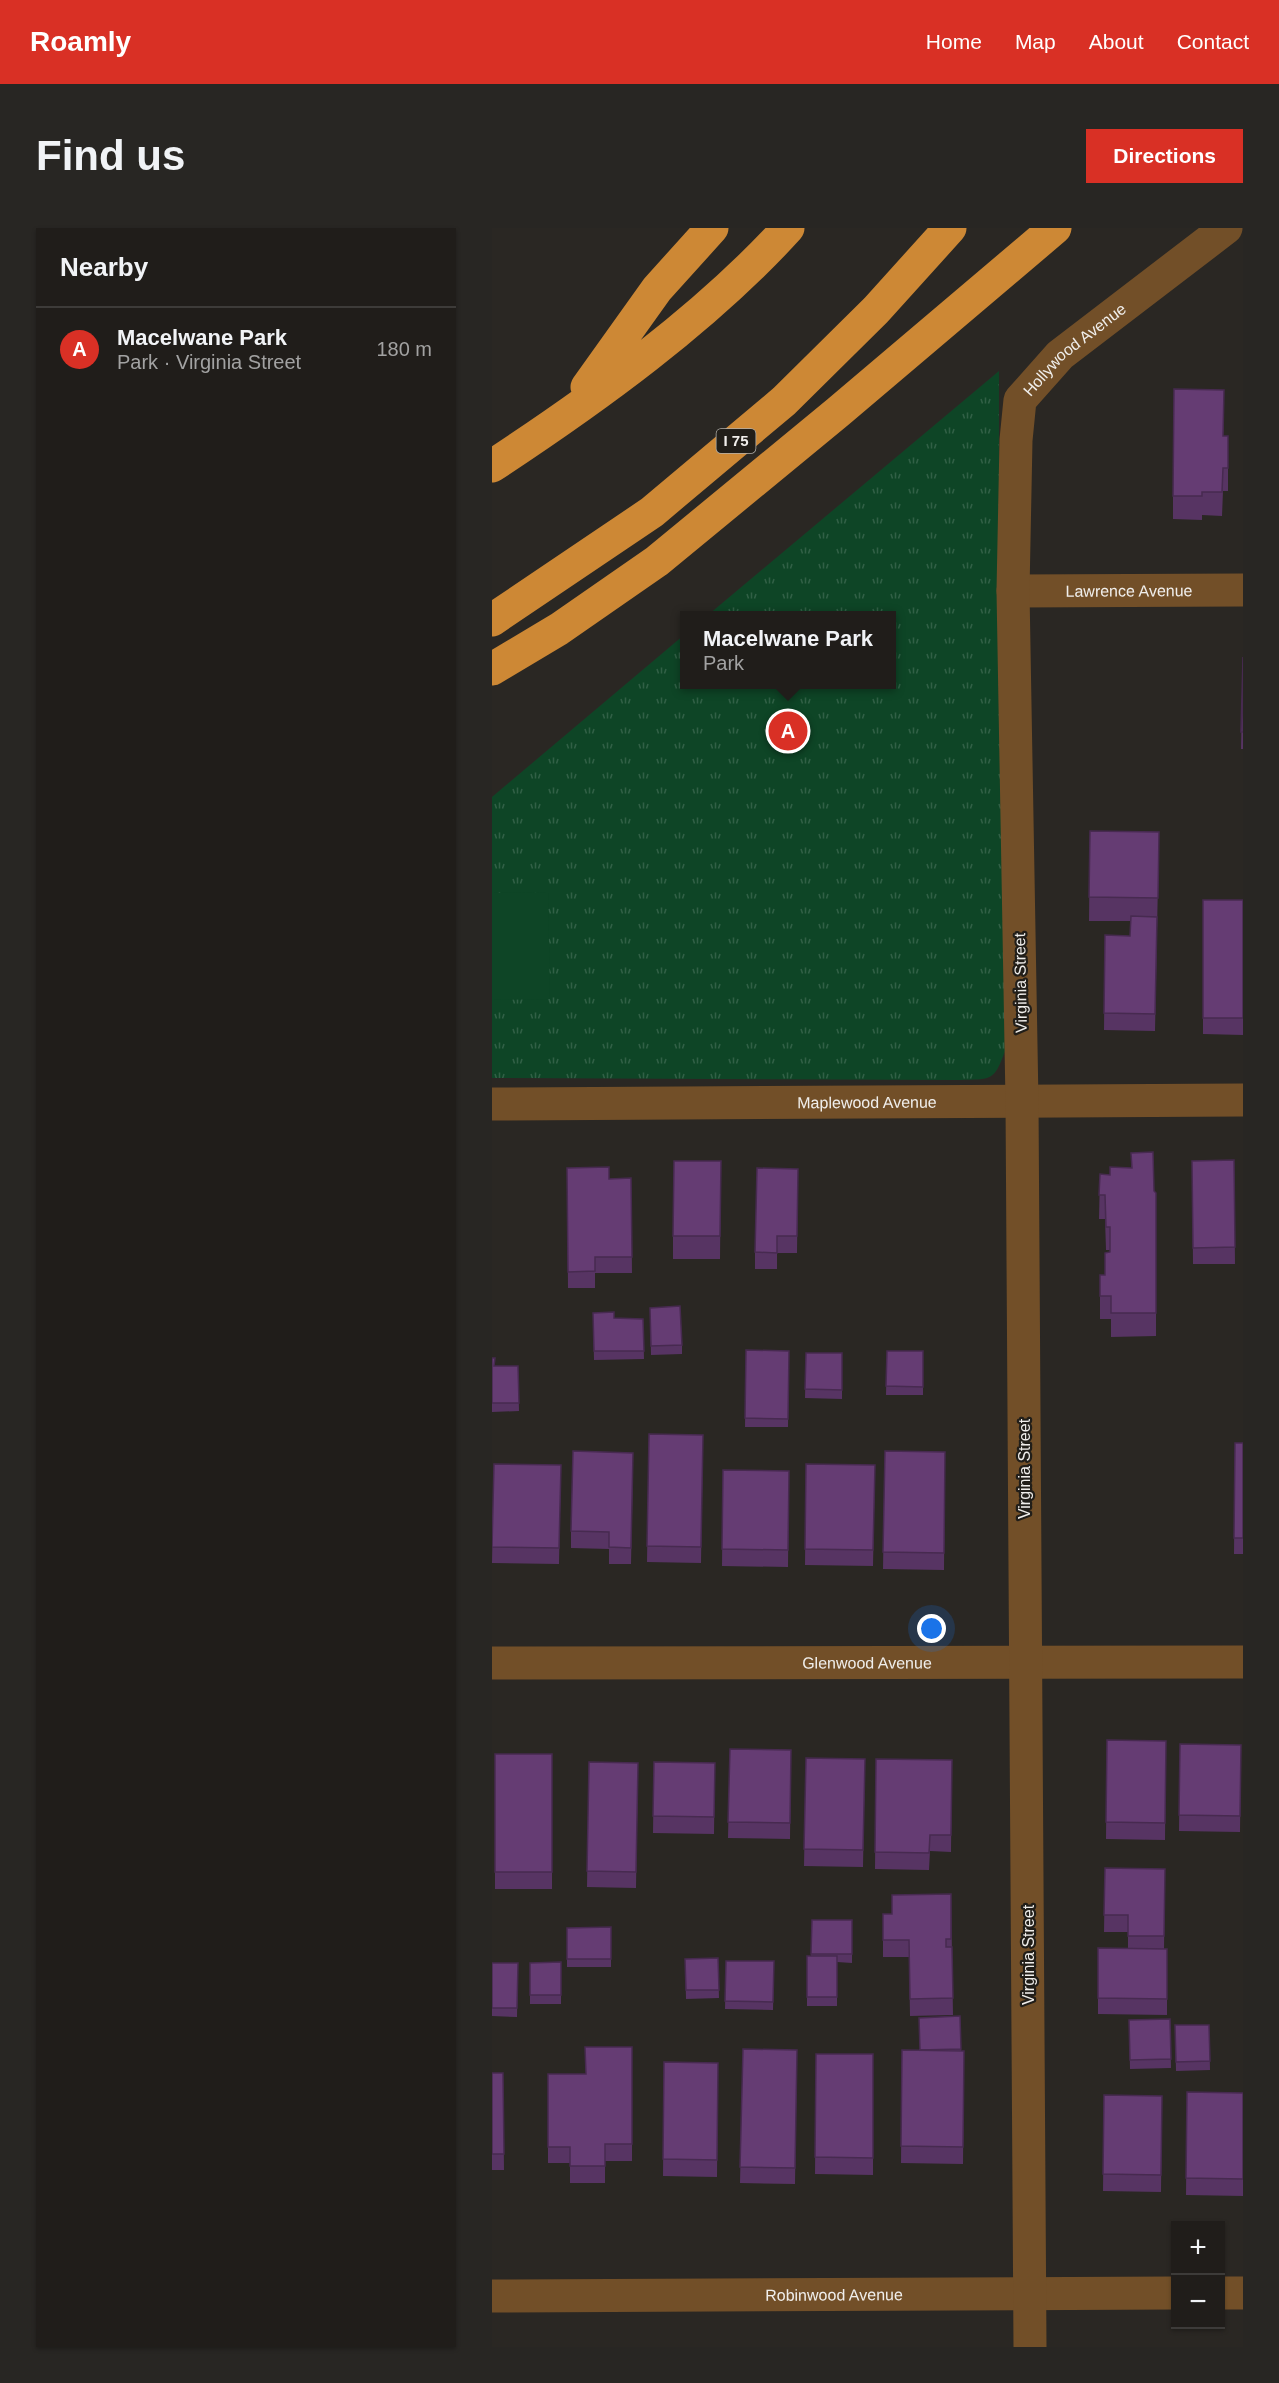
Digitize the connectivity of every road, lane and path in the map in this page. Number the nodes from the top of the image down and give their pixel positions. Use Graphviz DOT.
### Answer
graph roads {
  1 [pos="712,228"];
  2 [pos="788,228"];
  3 [pos="950,228"];
  4 [pos="1055,228"];
  5 [pos="1226,228"];
  6 [pos="569,413"];
  7 [pos="492,466"];
  8 [pos="1243,590"];
  9 [pos="1013,591"];
  10 [pos="492,620"];
  11 [pos="492,669"];
  12 [pos="1243,1100"];
  13 [pos="1022,1102"];
  14 [pos="492,1104"];
  15 [pos="1243,1662"];
  16 [pos="492,1663"];
  17 [pos="1026,1663"];
  18 [pos="1171,2293"];
  19 [pos="1225,2293"];
  20 [pos="1243,2293"];
  21 [pos="1030,2294"];
  22 [pos="492,2296"];
  23 [pos="1030,2347"];
  1 -- 6 [label="highway"];
  2 -- 6 [label="highway"];
  3 -- 10 [label="highway, I 75"];
  4 -- 11 [label="highway"];
  5 -- 9 [label="street, Hollywood Avenue"];
  6 -- 7 [label="highway"];
  8 -- 9 [label="street, Lawrence Avenue"];
  9 -- 13 [label="street, Virginia Street"];
  12 -- 13 [label="street, Maplewood Avenue"];
  13 -- 14 [label="street, Maplewood Avenue"];
  13 -- 17 [label="street, Virginia Street"];
  15 -- 17 [label="street, Glenwood Avenue"];
  16 -- 17 [label="street, Glenwood Avenue"];
  17 -- 21 [label="street, Virginia Street"];
  18 -- 21 [label="street, Robinwood Avenue"];
  19 -- 20 [label="street"];
  21 -- 22 [label="street, Robinwood Avenue"];
  21 -- 23 [label="street, Virginia Street"];
}
